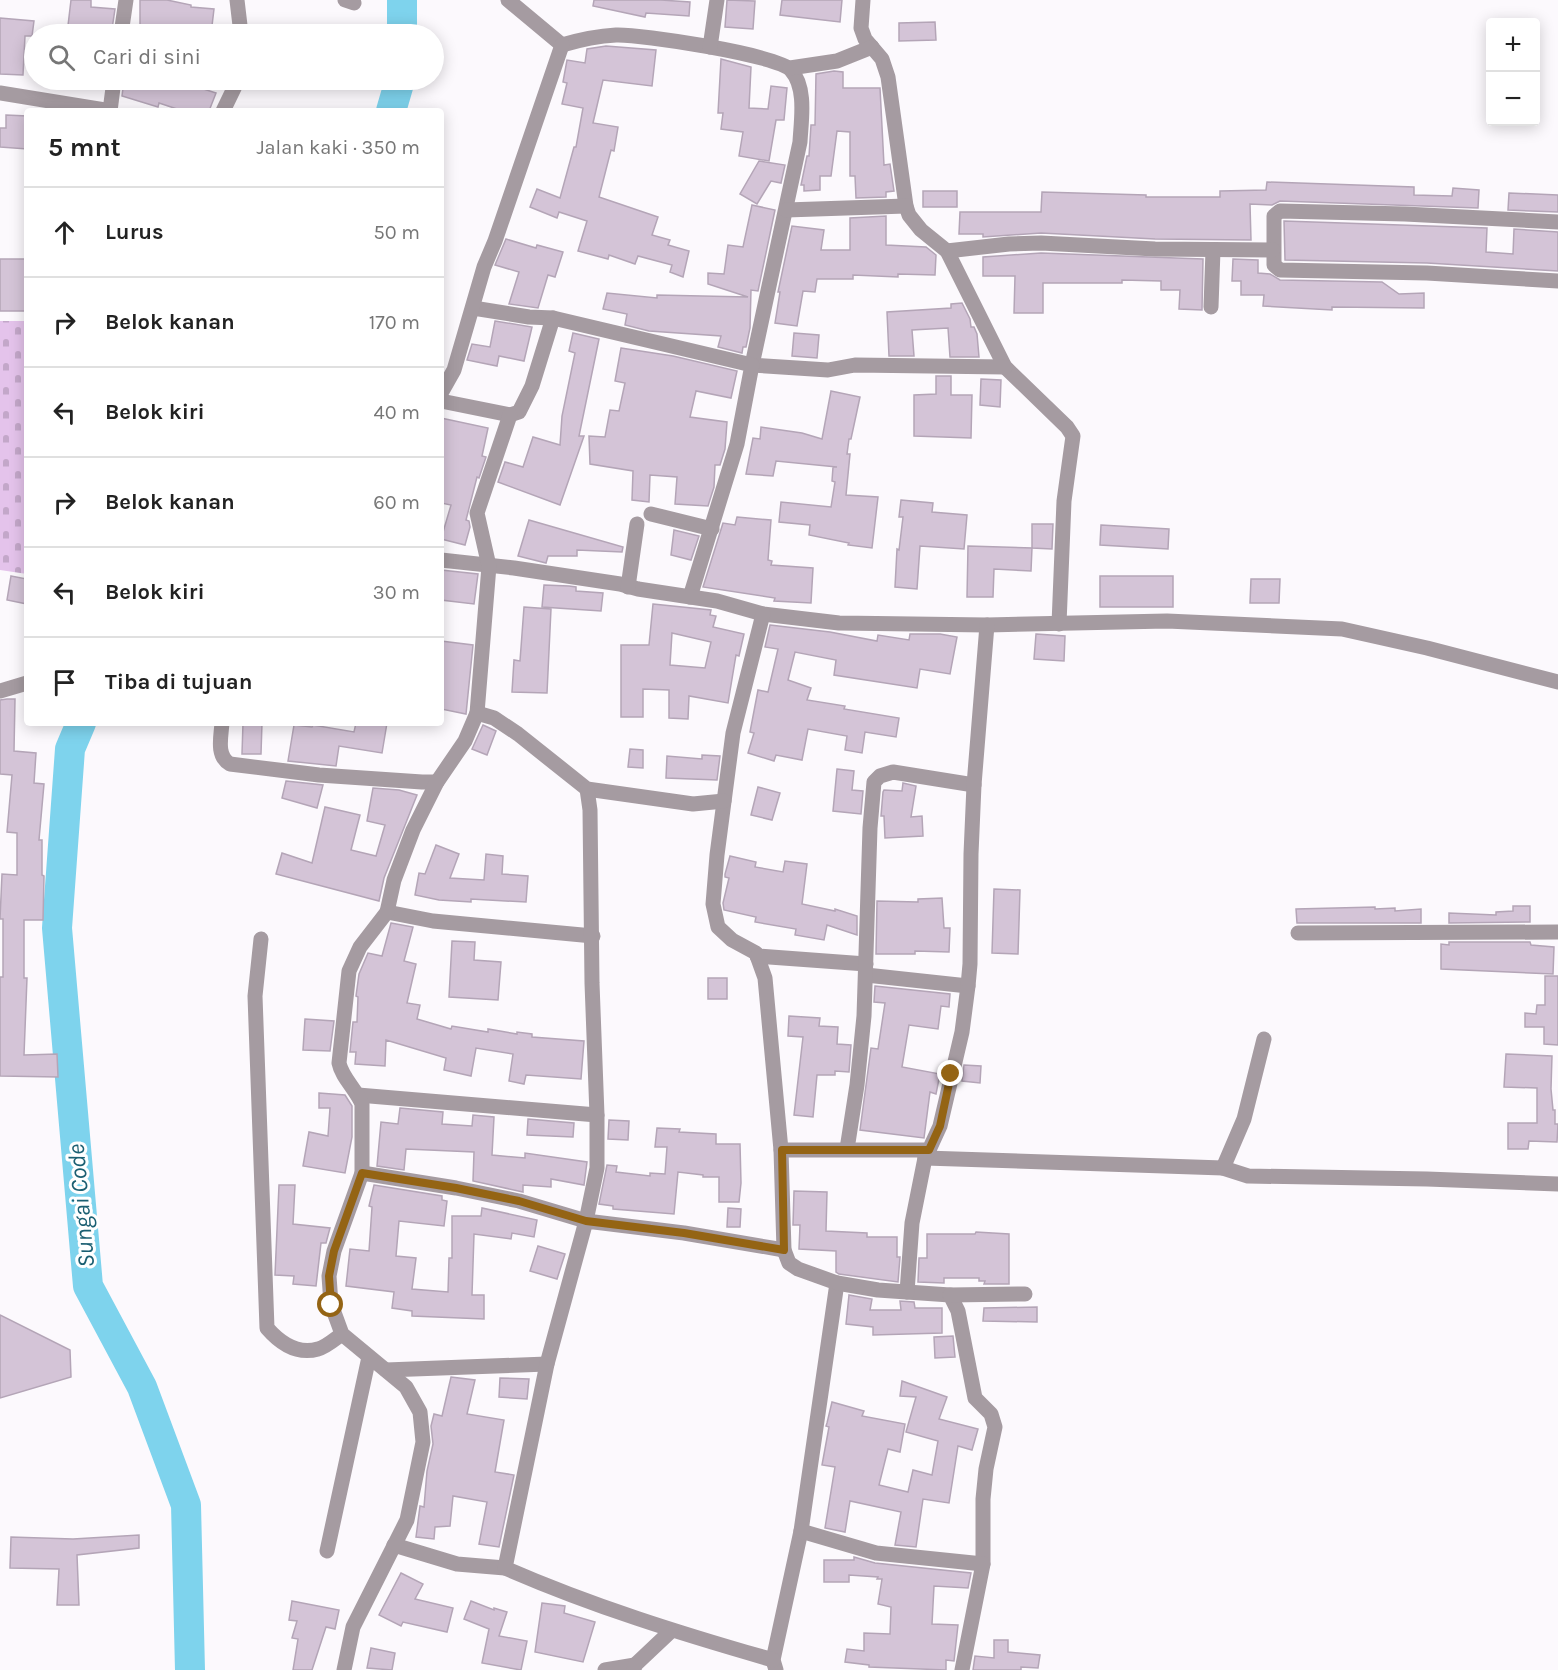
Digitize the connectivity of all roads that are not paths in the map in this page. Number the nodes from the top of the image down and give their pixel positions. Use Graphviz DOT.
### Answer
graph roads {
  1 [pos="126,0"];
  2 [pos="237,0"];
  3 [pos="508,0"];
  4 [pos="717,0"];
  5 [pos="863,0"];
  6 [pos="122,24"];
  7 [pos="240,24"];
  8 [pos="561,45"];
  9 [pos="710,47"];
  10 [pos="872,47"];
  11 [pos="790,68"];
  12 [pos="113,90"];
  13 [pos="233,90"];
  14 [pos="0,93"];
  15 [pos="95,108"];
  16 [pos="110,108"];
  17 [pos="224,108"];
  18 [pos="906,206"];
  19 [pos="786,210"];
  20 [pos="1558,222"];
  21 [pos="1213,250"];
  22 [pos="1274,250"];
  23 [pos="948,251"];
  24 [pos="1558,281"];
  25 [pos="1211,307"];
  26 [pos="473,308"];
  27 [pos="553,318"];
  28 [pos="752,366"];
  29 [pos="1005,367"];
  30 [pos="444,388"];
  31 [pos="444,402"];
  32 [pos="510,415"];
  33 [pos="651,514"];
  34 [pos="637,524"];
  35 [pos="712,529"];
  36 [pos="444,560"];
  37 [pos="489,566"];
  38 [pos="628,587"];
  39 [pos="690,597"];
  40 [pos="763,614"];
  41 [pos="1059,624"];
  42 [pos="987,625"];
  43 [pos="1558,682"];
  44 [pos="24,684"];
  45 [pos="0,691"];
  46 [pos="477,713"];
  47 [pos="222,726"];
  48 [pos="437,782"];
  49 [pos="974,785"];
  50 [pos="587,789"];
  51 [pos="724,801"];
  52 [pos="387,912"];
  53 [pos="1558,932"];
  54 [pos="1298,933"];
  55 [pos="593,936"];
  56 [pos="261,939"];
  57 [pos="757,956"];
  58 [pos="866,970"];
  59 [pos="968,986"];
  60 [pos="1264,1039"];
  61 [pos="358,1095"];
  62 [pos="597,1115"];
  63 [pos="847,1149"];
  64 [pos="782,1150"];
  65 [pos="927,1154"];
  66 [pos="1223,1168"];
  67 [pos="362,1173"];
  68 [pos="1558,1184"];
  69 [pos="586,1221"];
  70 [pos="784,1250"];
  71 [pos="837,1283"];
  72 [pos="907,1292"];
  73 [pos="1025,1293"];
  74 [pos="950,1296"];
  75 [pos="342,1334"];
  76 [pos="369,1357"];
  77 [pos="547,1364"];
  78 [pos="386,1370"];
  79 [pos="801,1531"];
  80 [pos="394,1545"];
  81 [pos="327,1551"];
  82 [pos="983,1564"];
  83 [pos="505,1568"];
  84 [pos="671,1631"];
  85 [pos="775,1665"];
  86 [pos="634,1667"];
  87 [pos="344,1670"];
  88 [pos="605,1670"];
  89 [pos="962,1670"];
  1 -- 6 [label="street"];
  2 -- 7 [label="street"];
  3 -- 8 [label="street"];
  4 -- 9 [label="street"];
  5 -- 10 [label="street"];
  8 -- 9 [label="street"];
  8 -- 26 [label="street"];
  9 -- 11 [label="street"];
  10 -- 11 [label="street"];
  10 -- 18 [label="street"];
  11 -- 19 [label="street"];
  12 -- 16 [label="street"];
  13 -- 17 [label="street"];
  14 -- 15 [label="street"];
  18 -- 19 [label="street"];
  18 -- 23 [label="street"];
  19 -- 28 [label="street"];
  20 -- 22 [label="street"];
  21 -- 22 [label="street"];
  21 -- 23 [label="street"];
  21 -- 25 [label="street"];
  22 -- 24 [label="street"];
  23 -- 29 [label="street"];
  26 -- 27 [label="street"];
  26 -- 30 [label="street"];
  27 -- 28 [label="street"];
  27 -- 32 [label="street"];
  28 -- 29 [label="street"];
  28 -- 35 [label="street"];
  29 -- 41 [label="street"];
  31 -- 32 [label="street"];
  32 -- 37 [label="street"];
  33 -- 35 [label="street"];
  34 -- 38 [label="street"];
  35 -- 39 [label="street"];
  36 -- 37 [label="street"];
  37 -- 38 [label="street"];
  37 -- 46 [label="street"];
  38 -- 39 [label="street"];
  39 -- 40 [label="street"];
  40 -- 42 [label="street"];
  40 -- 51 [label="street"];
  41 -- 42 [label="street"];
  41 -- 43 [label="street"];
  42 -- 49 [label="street"];
  44 -- 45 [label="street"];
  46 -- 48 [label="street"];
  46 -- 50 [label="street"];
  47 -- 48 [label="street"];
  48 -- 52 [label="street"];
  49 -- 58 [label="street"];
  49 -- 59 [label="street"];
  50 -- 51 [label="street"];
  50 -- 55 [label="street"];
  51 -- 57 [label="street"];
  52 -- 55 [label="street"];
  52 -- 61 [label="street"];
  53 -- 54 [label="street"];
  55 -- 62 [label="street"];
  56 -- 75 [label="street"];
  57 -- 58 [label="street"];
  57 -- 64 [label="street"];
  58 -- 59 [label="street"];
  58 -- 63 [label="street"];
  59 -- 65 [label="street"];
  60 -- 66 [label="street"];
  61 -- 62 [label="street"];
  61 -- 67 [label="street"];
  62 -- 69 [label="street"];
  63 -- 64 [label="street"];
  63 -- 65 [label="street"];
  64 -- 70 [label="street"];
  65 -- 66 [label="street"];
  65 -- 72 [label="street"];
  66 -- 68 [label="street"];
  67 -- 69 [label="street"];
  67 -- 75 [label="street"];
  69 -- 70 [label="street"];
  69 -- 77 [label="street"];
  70 -- 71 [label="street"];
  71 -- 72 [label="street"];
  71 -- 79 [label="street"];
  72 -- 74 [label="street"];
  73 -- 74 [label="street"];
  74 -- 82 [label="street"];
  75 -- 76 [label="street"];
  76 -- 78 [label="street"];
  76 -- 81 [label="street"];
  77 -- 78 [label="street"];
  77 -- 83 [label="street"];
  78 -- 80 [label="street"];
  79 -- 82 [label="street"];
  79 -- 85 [label="street"];
  80 -- 83 [label="street"];
  80 -- 87 [label="street"];
  82 -- 89 [label="street"];
  83 -- 84 [label="street"];
  84 -- 85 [label="street"];
  84 -- 86 [label="street"];
  86 -- 88 [label="street"];
}
